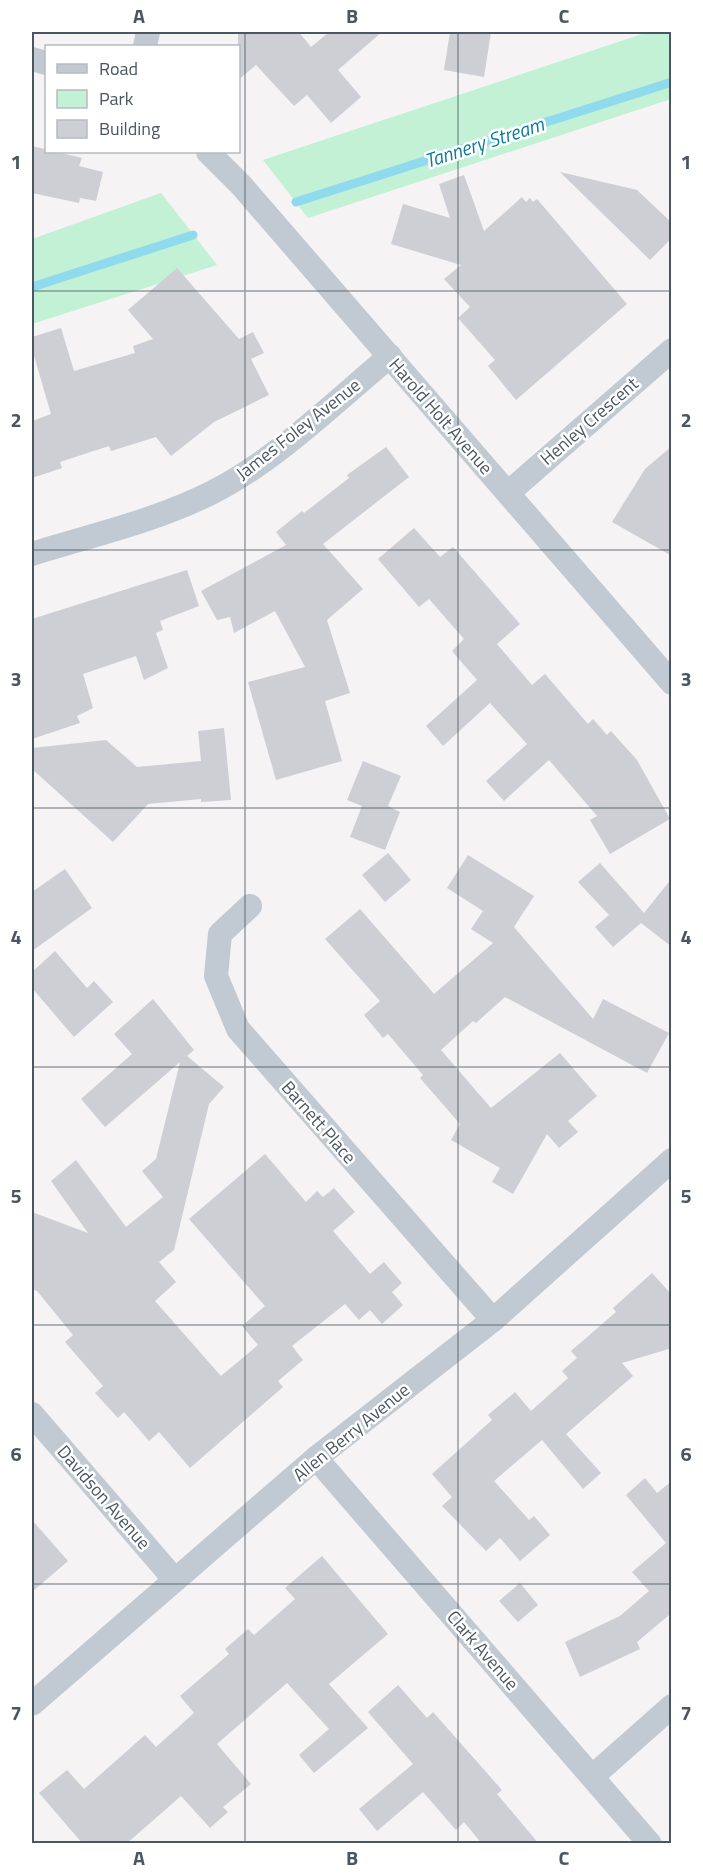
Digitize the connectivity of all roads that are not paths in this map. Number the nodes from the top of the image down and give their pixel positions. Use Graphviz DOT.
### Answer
graph roads {
  1 [pos="209,153"];
  2 [pos="672,350"];
  3 [pos="390,356"];
  4 [pos="508,493"];
  5 [pos="32,554"];
  6 [pos="672,683"];
  7 [pos="249,906"];
  8 [pos="672,1160"];
  9 [pos="493,1320"];
  10 [pos="32,1414"];
  11 [pos="316,1458"];
  12 [pos="175,1580"];
  13 [pos="32,1704"];
  14 [pos="672,1706"];
  15 [pos="593,1776"];
  16 [pos="650,1844"];
  1 -- 3 [label="street, Harold Holt Avenue"];
  2 -- 4 [label="street, Henley Crescent"];
  3 -- 4 [label="street, Harold Holt Avenue"];
  3 -- 5 [label="street, James Foley Avenue"];
  4 -- 6 [label="street, Harold Holt Avenue"];
  7 -- 9 [label="street, Barnett Place"];
  8 -- 9 [label="street, Allen Berry Avenue"];
  9 -- 11 [label="street, Allen Berry Avenue"];
  10 -- 12 [label="street, Davidson Avenue"];
  11 -- 12 [label="street, Allen Berry Avenue"];
  11 -- 15 [label="street, Clark Avenue"];
  12 -- 13 [label="street, Allen Berry Avenue"];
  14 -- 15 [label="street"];
  15 -- 16 [label="street, Clark Avenue"];
}
